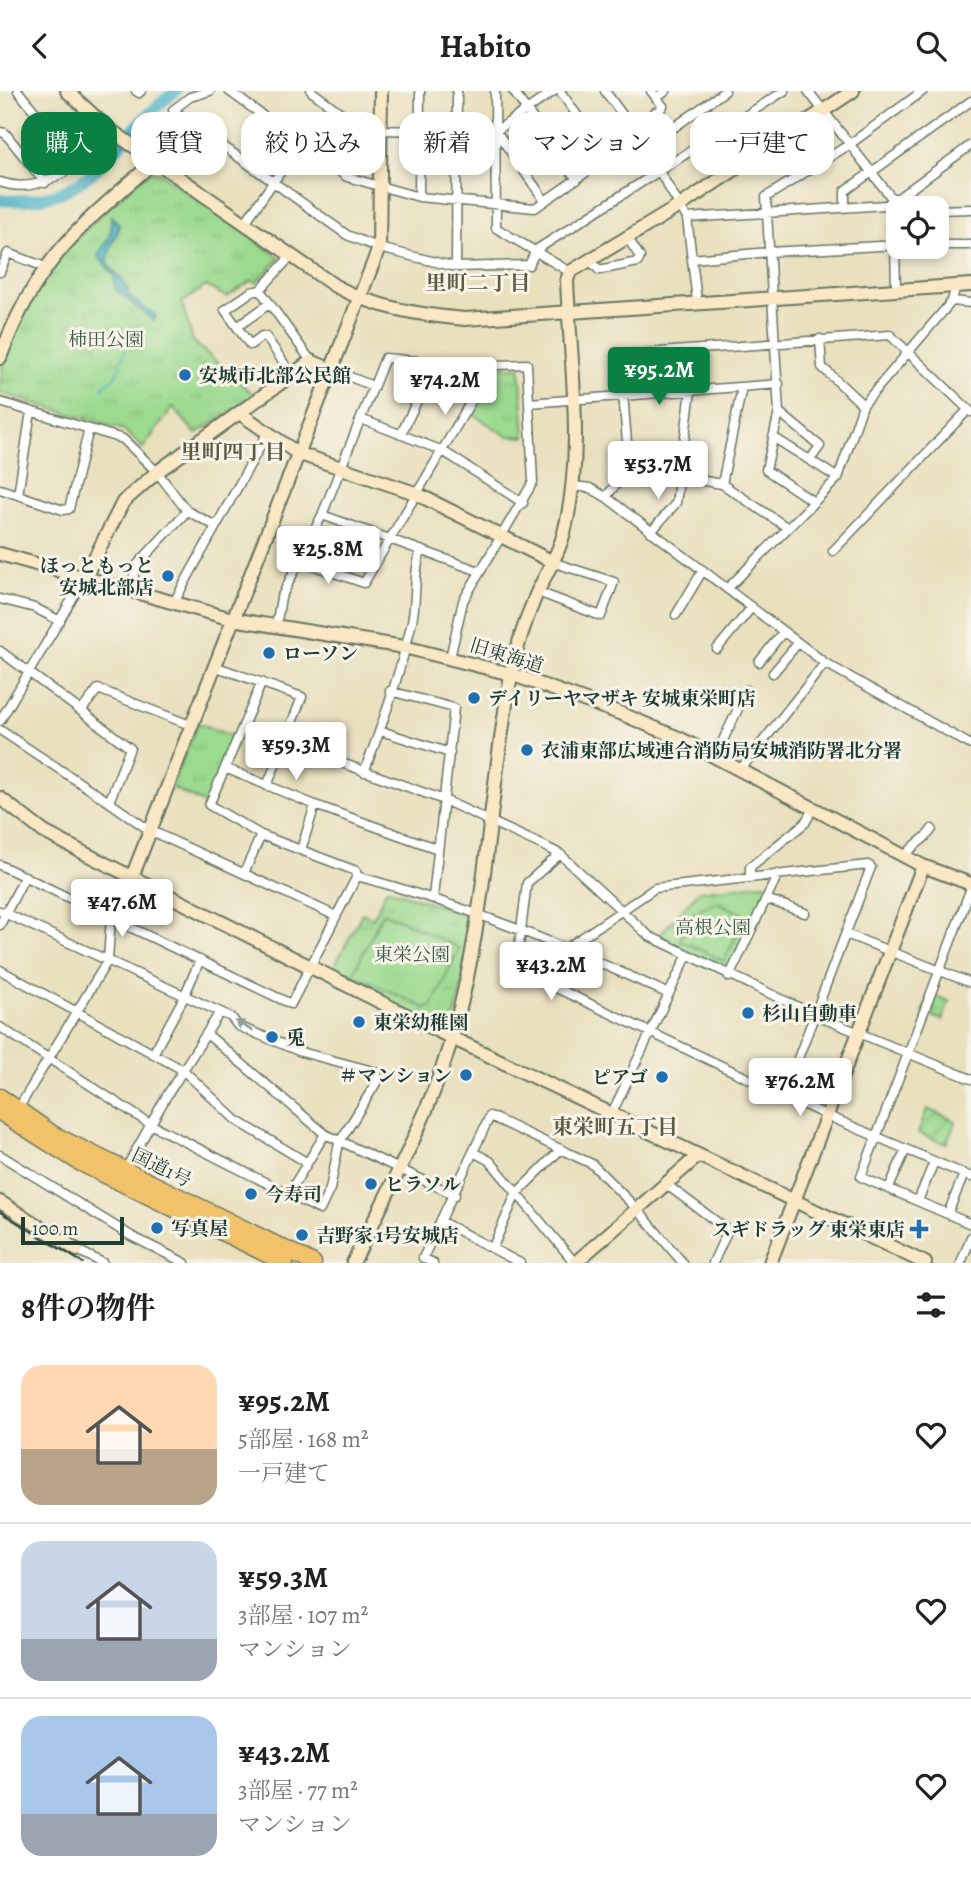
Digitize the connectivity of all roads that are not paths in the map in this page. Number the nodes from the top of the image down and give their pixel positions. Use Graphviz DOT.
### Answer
graph roads {
  1 [pos="18,91"];
  2 [pos="67,91"];
  3 [pos="210,91"];
  4 [pos="229,91"];
  5 [pos="311,91"];
  6 [pos="381,91"];
  7 [pos="420,91"];
  8 [pos="457,91"];
  9 [pos="495,91"];
  10 [pos="513,91"];
  11 [pos="554,91"];
  12 [pos="561,91"];
  13 [pos="605,91"];
  14 [pos="666,91"];
  15 [pos="725,91"];
  16 [pos="784,91"];
  17 [pos="808,91"];
  18 [pos="853,91"];
  19 [pos="923,91"];
  20 [pos="653,95"];
  21 [pos="971,101"];
  22 [pos="528,110"];
  23 [pos="824,111"];
  24 [pos="258,112"];
  25 [pos="340,112"];
  26 [pos="381,112"];
  27 [pos="420,112"];
  28 [pos="457,112"];
  29 [pos="576,112"];
  30 [pos="620,112"];
  31 [pos="655,112"];
  32 [pos="676,126"];
  33 [pos="496,131"];
  34 [pos="0,132"];
  35 [pos="131,144"];
  36 [pos="850,144"];
  37 [pos="971,145"];
  38 [pos="676,162"];
  39 [pos="872,173"];
  40 [pos="139,175"];
  41 [pos="175,175"];
  42 [pos="276,175"];
  43 [pos="343,175"];
  44 [pos="380,175"];
  45 [pos="419,175"];
  46 [pos="457,175"];
  47 [pos="584,175"];
  48 [pos="656,175"];
  49 [pos="663,175"];
  50 [pos="577,180"];
  51 [pos="272,181"];
  52 [pos="0,183"];
  53 [pos="45,183"];
  54 [pos="380,185"];
  55 [pos="890,196"];
  56 [pos="901,196"];
  57 [pos="419,197"];
  58 [pos="457,201"];
  59 [pos="545,201"];
  60 [pos="495,205"];
  61 [pos="681,205"];
  62 [pos="886,205"];
  63 [pos="845,207"];
  64 [pos="971,209"];
  65 [pos="949,210"];
  66 [pos="766,212"];
  67 [pos="687,218"];
  68 [pos="244,224"];
  69 [pos="627,237"];
  70 [pos="971,244"];
  71 [pos="886,245"];
  72 [pos="949,245"];
  73 [pos="379,248"];
  74 [pos="536,250"];
  75 [pos="769,251"];
  76 [pos="291,256"];
  77 [pos="692,259"];
  78 [pos="896,259"];
  79 [pos="591,261"];
  80 [pos="45,267"];
  81 [pos="456,267"];
  82 [pos="0,272"];
  83 [pos="570,272"];
  84 [pos="956,285"];
  85 [pos="971,285"];
  86 [pos="896,288"];
  87 [pos="260,290"];
  88 [pos="773,296"];
  89 [pos="358,298"];
  90 [pos="697,301"];
  91 [pos="952,301"];
  92 [pos="971,303"];
  93 [pos="269,304"];
  94 [pos="568,312"];
  95 [pos="237,327"];
  96 [pos="820,339"];
  97 [pos="776,343"];
  98 [pos="909,352"];
  99 [pos="0,358"];
  100 [pos="311,362"];
  101 [pos="436,362"];
  102 [pos="472,366"];
  103 [pos="330,369"];
  104 [pos="292,375"];
  105 [pos="779,384"];
  106 [pos="373,386"];
  107 [pos="742,387"];
  108 [pos="691,391"];
  109 [pos="625,395"];
  110 [pos="573,399"];
  111 [pos="0,402"];
  112 [pos="530,403"];
  113 [pos="863,405"];
  114 [pos="31,411"];
  115 [pos="970,411"];
  116 [pos="779,412"];
  117 [pos="241,414"];
  118 [pos="361,419"];
  119 [pos="89,429"];
  120 [pos="267,433"];
  121 [pos="401,434"];
  122 [pos="773,437"];
  123 [pos="443,451"];
  124 [pos="297,453"];
  125 [pos="810,460"];
  126 [pos="629,468"];
  127 [pos="341,469"];
  128 [pos="157,472"];
  129 [pos="681,478"];
  130 [pos="838,478"];
  131 [pos="722,484"];
  132 [pos="572,486"];
  133 [pos="0,489"];
  134 [pos="415,493"];
  135 [pos="18,495"];
  136 [pos="607,498"];
  137 [pos="814,502"];
  138 [pos="523,503"];
  139 [pos="187,512"];
  140 [pos="322,515"];
  141 [pos="216,526"];
  142 [pos="788,528"];
  143 [pos="651,532"];
  144 [pos="502,535"];
  145 [pos="390,540"];
  146 [pos="421,550"];
  147 [pos="833,551"];
  148 [pos="0,554"];
  149 [pos="300,561"];
  150 [pos="555,563"];
  151 [pos="703,570"];
  152 [pos="479,571"];
  153 [pos="84,579"];
  154 [pos="727,589"];
  155 [pos="129,592"];
  156 [pos="538,592"];
  157 [pos="0,599"];
  158 [pos="173,604"];
  159 [pos="752,607"];
  160 [pos="677,615"];
  161 [pos="232,619"];
  162 [pos="60,621"];
  163 [pos="276,626"];
  164 [pos="783,632"];
  165 [pos="798,643"];
  166 [pos="404,647"];
  167 [pos="717,649"];
  168 [pos="0,651"];
  169 [pos="450,658"];
  170 [pos="759,662"];
  171 [pos="825,663"];
  172 [pos="214,666"];
  173 [pos="30,671"];
  174 [pos="773,673"];
  175 [pos="511,674"];
  176 [pos="262,682"];
  177 [pos="747,690"];
  178 [pos="390,691"];
  179 [pos="81,711"];
  180 [pos="0,720"];
  181 [pos="190,725"];
  182 [pos="0,730"];
  183 [pos="380,731"];
  184 [pos="284,742"];
  185 [pos="971,745"];
  186 [pos="450,753"];
  187 [pos="716,757"];
  188 [pos="225,768"];
  189 [pos="741,769"];
  190 [pos="364,772"];
  191 [pos="267,786"];
  192 [pos="0,798"];
  193 [pos="444,800"];
  194 [pos="109,802"];
  195 [pos="315,805"];
  196 [pos="814,807"];
  197 [pos="492,822"];
  198 [pos="932,829"];
  199 [pos="149,830"];
  200 [pos="261,835"];
  201 [pos="438,849"];
  202 [pos="301,850"];
  203 [pos="560,855"];
  204 [pos="906,856"];
  205 [pos="0,865"];
  206 [pos="923,866"];
  207 [pos="244,873"];
  208 [pos="778,874"];
  209 [pos="25,876"];
  210 [pos="357,876"];
  211 [pos="132,877"];
  212 [pos="750,877"];
  213 [pos="971,886"];
  214 [pos="433,897"];
  215 [pos="766,899"];
  216 [pos="620,911"];
  217 [pos="3,912"];
  218 [pos="805,913"];
  219 [pos="479,915"];
  220 [pos="336,916"];
  221 [pos="111,917"];
  222 [pos="0,925"];
  223 [pos="520,930"];
  224 [pos="846,934"];
  225 [pos="568,947"];
  226 [pos="890,950"];
  227 [pos="687,956"];
  228 [pos="108,960"];
  229 [pos="200,960"];
  230 [pos="310,966"];
  231 [pos="0,970"];
  232 [pos="939,970"];
  233 [pos="729,977"];
  234 [pos="971,983"];
  235 [pos="669,994"];
  236 [pos="184,995"];
  237 [pos="77,1012"];
  238 [pos="220,1012"];
  239 [pos="815,1015"];
  240 [pos="0,1027"];
  241 [pos="650,1033"];
  242 [pos="859,1034"];
  243 [pos="208,1035"];
  244 [pos="452,1038"];
  245 [pos="907,1053"];
  246 [pos="152,1054"];
  247 [pos="47,1058"];
  248 [pos="183,1070"];
  249 [pos="971,1079"];
  250 [pos="784,1095"];
  251 [pos="0,1097"];
  252 [pos="17,1110"];
  253 [pos="0,1112"];
  254 [pos="612,1113"];
  255 [pos="828,1116"];
  256 [pos="150,1124"];
  257 [pos="325,1134"];
  258 [pos="876,1136"];
  259 [pos="339,1143"];
  260 [pos="561,1149"];
  261 [pos="906,1149"];
  262 [pos="475,1153"];
  263 [pos="0,1155"];
  264 [pos="698,1156"];
  265 [pos="306,1162"];
  266 [pos="934,1162"];
  267 [pos="399,1170"];
  268 [pos="967,1176"];
  269 [pos="121,1177"];
  270 [pos="667,1185"];
  271 [pos="889,1188"];
  272 [pos="289,1193"];
  273 [pos="516,1194"];
  274 [pos="455,1195"];
  275 [pos="918,1201"];
  276 [pos="0,1202"];
  277 [pos="796,1202"];
  278 [pos="638,1209"];
  279 [pos="948,1213"];
  280 [pos="442,1222"];
  281 [pos="971,1224"];
  282 [pos="971,1237"];
  283 [pos="493,1247"];
  284 [pos="77,1250"];
  285 [pos="103,1263"];
  286 [pos="186,1263"];
  287 [pos="285,1263"];
  288 [pos="313,1263"];
  289 [pos="354,1263"];
  290 [pos="433,1263"];
  291 [pos="520,1263"];
  292 [pos="575,1263"];
  293 [pos="683,1263"];
  294 [pos="713,1263"];
  295 [pos="770,1263"];
  296 [pos="925,1263"];
  297 [pos="961,1263"];
  1 -- 53 [label="street"];
  2 -- 35 [label="street"];
  3 -- 51 [label="street"];
  4 -- 24 [label="street"];
  5 -- 25 [label="street"];
  6 -- 26 [label="street"];
  7 -- 27 [label="street"];
  8 -- 28 [label="street"];
  9 -- 33 [label="street"];
  10 -- 22 [label="street"];
  11 -- 22 [label="street"];
  12 -- 29 [label="street"];
  13 -- 30 [label="street"];
  14 -- 20 [label="street"];
  15 -- 32 [label="street"];
  16 -- 38 [label="street"];
  17 -- 23 [label="street"];
  18 -- 23 [label="street"];
  19 -- 36 [label="street"];
  20 -- 31 [label="street"];
  21 -- 39 [label="street"];
  22 -- 33 [label="street"];
  22 -- 50 [label="street"];
  23 -- 36 [label="street"];
  23 -- 61 [label="street"];
  33 -- 59 [label="street"];
  33 -- 60 [label="street"];
  34 -- 53 [label="street"];
  36 -- 39 [label="street"];
  36 -- 66 [label="street"];
  37 -- 56 [label="street"];
  39 -- 55 [label="street"];
  39 -- 63 [label="street"];
  40 -- 80 [label="street"];
  41 -- 68 [label="street"];
  42 -- 51 [label="street"];
  43 -- 54 [label="street"];
  44 -- 54 [label="street"];
  45 -- 57 [label="street"];
  46 -- 58 [label="street"];
  47 -- 50 [label="street"];
  48 -- 74 [label="street"];
  49 -- 61 [label="street"];
  50 -- 59 [label="street"];
  51 -- 68 [label="street"];
  51 -- 73 [label="street"];
  52 -- 53 [label="street"];
  54 -- 57 [label="street"];
  54 -- 73 [label="street"];
  57 -- 58 [label="street"];
  58 -- 60 [label="street"];
  58 -- 81 [label="street"];
  59 -- 60 [label="street"];
  60 -- 74 [label="street"];
  61 -- 67 [label="street"];
  61 -- 69 [label="street"];
  62 -- 63 [label="street"];
  63 -- 66 [label="street"];
  64 -- 65 [label="street"];
  66 -- 67 [label="street"];
  66 -- 75 [label="street"];
  67 -- 77 [label="street"];
  68 -- 76 [label="street"];
  69 -- 79 [label="street"];
  69 -- 79 [label="street"];
  70 -- 72 [label="street"];
  71 -- 75 [label="street"];
  73 -- 81 [label="street"];
  73 -- 89 [label="street"];
  74 -- 81 [label="street"];
  74 -- 83 [label="street"];
  75 -- 77 [label="street"];
  75 -- 88 [label="street"];
  76 -- 87 [label="street"];
  76 -- 89 [label="street"];
  77 -- 90 [label="street"];
  78 -- 86 [label="street"];
  79 -- 83 [label="street"];
  80 -- 82 [label="street"];
  80 -- 99 [label="street"];
  83 -- 94 [label="street"];
  84 -- 85 [label="street"];
  84 -- 86 [label="street"];
  84 -- 91 [label="street"];
  86 -- 88 [label="street"];
  87 -- 93 [label="street"];
  87 -- 95 [label="street"];
  88 -- 90 [label="street"];
  88 -- 97 [label="street"];
  89 -- 94 [label="street"];
  89 -- 103 [label="street"];
  90 -- 94 [label="street"];
  91 -- 92 [label="street"];
  91 -- 98 [label="street"];
  93 -- 95 [label="street"];
  93 -- 100 [label="street"];
  94 -- 110 [label="street"];
  95 -- 104 [label="street"];
  96 -- 97 [label="street"];
  96 -- 98 [label="street"];
  96 -- 113 [label="street"];
  97 -- 105 [label="street"];
  97 -- 109 [label="street"];
  98 -- 113 [label="street"];
  98 -- 115 [label="street"];
  100 -- 103 [label="street"];
  100 -- 104 [label="street"];
  101 -- 102 [label="street"];
  101 -- 106 [label="street"];
  101 -- 121 [label="street"];
  102 -- 112 [label="street"];
  102 -- 123 [label="street"];
  103 -- 106 [label="street"];
  103 -- 124 [label="street"];
  104 -- 117 [label="street"];
  105 -- 107 [label="street"];
  105 -- 116 [label="street"];
  106 -- 118 [label="street"];
  107 -- 108 [label="street"];
  107 -- 131 [label="street"];
  108 -- 109 [label="street"];
  108 -- 129 [label="street"];
  109 -- 110 [label="street"];
  109 -- 126 [label="street"];
  110 -- 112 [label="street"];
  110 -- 132 [label="street"];
  111 -- 114 [label="street"];
  112 -- 138 [label="street"];
  113 -- 130 [label="street"];
  114 -- 119 [label="street"];
  114 -- 135 [label="street"];
  115 -- 147 [label="street"];
  116 -- 122 [label="street"];
  116 -- 125 [label="street"];
  117 -- 120 [label="street"];
  117 -- 128 [label="street"];
  118 -- 121 [label="street"];
  118 -- 127 [label="street"];
  119 -- 128 [label="street"];
  119 -- 135 [label="street"];
  120 -- 124 [label="street"];
  120 -- 141 [label="street"];
  121 -- 123 [label="street"];
  122 -- 125 [label="street"];
  122 -- 137 [label="street"];
  123 -- 134 [label="street"];
  123 -- 138 [label="street"];
  124 -- 127 [label="street"];
  124 -- 161 [label="street"];
  125 -- 130 [label="street"];
  126 -- 129 [label="street"];
  126 -- 136 [label="street"];
  127 -- 134 [label="street"];
  127 -- 140 [label="street"];
  128 -- 139 [label="street"];
  128 -- 153 [label="street"];
  129 -- 131 [label="street"];
  129 -- 143 [label="street"];
  130 -- 137 [label="street"];
  131 -- 142 [label="street"];
  132 -- 136 [label="street"];
  132 -- 150 [label="street"];
  133 -- 135 [label="street"];
  134 -- 144 [label="street"];
  134 -- 145 [label="street"];
  136 -- 143 [label="street"];
  137 -- 142 [label="street"];
  138 -- 144 [label="street"];
  139 -- 141 [label="street"];
  139 -- 155 [label="street"];
  140 -- 145 [label="street"];
  140 -- 149 [label="street"];
  141 -- 158 [label="street"];
  142 -- 154 [label="street"];
  143 -- 151 [label="street"];
  144 -- 150 [label="street"];
  144 -- 152 [label="street"];
  145 -- 146 [label="street"];
  145 -- 149 [label="street"];
  146 -- 152 [label="street"];
  146 -- 166 [label="street"];
  148 -- 153 [label="street, 旧東海道"];
  149 -- 163 [label="street"];
  150 -- 156 [label="street"];
  150 -- 156 [label="street"];
  151 -- 154 [label="street"];
  151 -- 160 [label="street"];
  152 -- 169 [label="street"];
  153 -- 155 [label="street, 旧東海道"];
  153 -- 162 [label="street"];
  154 -- 159 [label="street"];
  155 -- 158 [label="street, 旧東海道"];
  156 -- 175 [label="street"];
  157 -- 162 [label="street"];
  158 -- 161 [label="street, 旧東海道"];
  159 -- 164 [label="street"];
  159 -- 167 [label="street"];
  161 -- 163 [label="street, 旧東海道"];
  161 -- 172 [label="street"];
  162 -- 173 [label="street"];
  163 -- 166 [label="street, 旧東海道"];
  164 -- 165 [label="street"];
  164 -- 170 [label="street"];
  165 -- 171 [label="street"];
  165 -- 174 [label="street"];
  166 -- 169 [label="street, 旧東海道"];
  166 -- 178 [label="street"];
  168 -- 173 [label="street"];
  169 -- 175 [label="street, 旧東海道"];
  171 -- 185 [label="street"];
  171 -- 189 [label="street"];
  172 -- 176 [label="street"];
  172 -- 181 [label="street"];
  173 -- 179 [label="street"];
  173 -- 180 [label="street"];
  175 -- 187 [label="street, 旧東海道"];
  175 -- 197 [label="street"];
  176 -- 184 [label="street"];
  176 -- 188 [label="street"];
  177 -- 187 [label="street"];
  178 -- 183 [label="street"];
  178 -- 186 [label="street"];
  179 -- 181 [label="street"];
  179 -- 194 [label="street"];
  181 -- 199 [label="street"];
  182 -- 194 [label="street"];
  183 -- 186 [label="street"];
  183 -- 190 [label="street"];
  184 -- 190 [label="street"];
  184 -- 191 [label="street"];
  186 -- 193 [label="street"];
  187 -- 189 [label="street, 旧東海道"];
  188 -- 191 [label="street"];
  188 -- 200 [label="street"];
  189 -- 196 [label="street, 旧東海道"];
  190 -- 193 [label="street"];
  191 -- 195 [label="street"];
  192 -- 211 [label="street"];
  193 -- 197 [label="street"];
  193 -- 201 [label="street"];
  194 -- 199 [label="street"];
  195 -- 201 [label="street"];
  195 -- 202 [label="street"];
  196 -- 204 [label="street, 旧東海道"];
  196 -- 212 [label="street"];
  197 -- 203 [label="street"];
  197 -- 219 [label="street"];
  198 -- 204 [label="street"];
  199 -- 207 [label="street"];
  199 -- 211 [label="street"];
  200 -- 202 [label="street"];
  200 -- 207 [label="street"];
  201 -- 214 [label="street"];
  202 -- 210 [label="street"];
  203 -- 216 [label="street"];
  203 -- 223 [label="street"];
  204 -- 206 [label="street, 旧東海道"];
  205 -- 209 [label="street"];
  206 -- 213 [label="street, 旧東海道"];
  206 -- 226 [label="street"];
  207 -- 220 [label="street"];
  208 -- 212 [label="street"];
  208 -- 215 [label="street"];
  208 -- 224 [label="street"];
  209 -- 217 [label="street"];
  209 -- 221 [label="street"];
  210 -- 214 [label="street"];
  210 -- 220 [label="street"];
  211 -- 221 [label="street"];
  211 -- 230 [label="street"];
  212 -- 216 [label="street"];
  213 -- 232 [label="street"];
  214 -- 219 [label="street"];
  215 -- 218 [label="street"];
  215 -- 233 [label="street"];
  216 -- 225 [label="street"];
  216 -- 227 [label="street"];
  217 -- 222 [label="street"];
  217 -- 228 [label="street"];
  219 -- 223 [label="street"];
  219 -- 244 [label="street"];
  220 -- 230 [label="street"];
  221 -- 228 [label="street"];
  221 -- 229 [label="street"];
  223 -- 225 [label="street"];
  223 -- 241 [label="street"];
  224 -- 226 [label="street"];
  224 -- 239 [label="street"];
  225 -- 235 [label="street"];
  226 -- 232 [label="street"];
  226 -- 242 [label="street"];
  227 -- 233 [label="street"];
  227 -- 235 [label="street"];
  228 -- 236 [label="street"];
  228 -- 237 [label="street"];
  229 -- 230 [label="street"];
  229 -- 236 [label="street"];
  230 -- 244 [label="street"];
  231 -- 237 [label="street"];
  232 -- 234 [label="street"];
  232 -- 245 [label="street"];
  233 -- 239 [label="street"];
  235 -- 241 [label="street"];
  236 -- 238 [label="street"];
  236 -- 246 [label="street"];
  237 -- 246 [label="street"];
  237 -- 247 [label="street"];
  238 -- 243 [label="street"];
  259 -- 238 [label="street, one-way"];
  239 -- 242 [label="street"];
  239 -- 250 [label="street"];
  240 -- 247 [label="street"];
  241 -- 250 [label="street"];
  241 -- 254 [label="street"];
  242 -- 245 [label="street"];
  242 -- 255 [label="street"];
  243 -- 248 [label="street"];
  243 -- 257 [label="street"];
  244 -- 254 [label="street"];
  244 -- 267 [label="street"];
  245 -- 249 [label="street"];
  245 -- 258 [label="street"];
  246 -- 248 [label="street"];
  247 -- 252 [label="street"];
  247 -- 256 [label="street"];
  248 -- 256 [label="street"];
  248 -- 265 [label="street"];
  250 -- 255 [label="street"];
  251 -- 252 [label="highway, 国道1号"];
  252 -- 269 [label="highway, 国道1号"];
  253 -- 269 [label="highway, 国道1号"];
  254 -- 264 [label="street"];
  255 -- 258 [label="street"];
  255 -- 277 [label="street"];
  256 -- 269 [label="street"];
  256 -- 272 [label="street"];
  257 -- 259 [label="street"];
  257 -- 265 [label="street"];
  258 -- 261 [label="street"];
  258 -- 271 [label="street"];
  259 -- 267 [label="street"];
  259 -- 272 [label="street"];
  260 -- 262 [label="street"];
  260 -- 273 [label="street"];
  260 -- 278 [label="street"];
  261 -- 266 [label="street"];
  261 -- 271 [label="street"];
  262 -- 273 [label="street"];
  262 -- 274 [label="street"];
  263 -- 286 [label="street"];
  264 -- 270 [label="street"];
  264 -- 277 [label="street"];
  265 -- 272 [label="street"];
  266 -- 268 [label="street"];
  266 -- 275 [label="street"];
  267 -- 274 [label="street"];
  267 -- 289 [label="street"];
  268 -- 279 [label="street"];
  269 -- 287 [label="highway, 国道1号"];
  269 -- 288 [label="highway, 国道1号"];
  270 -- 278 [label="street"];
  270 -- 294 [label="street"];
  271 -- 275 [label="street"];
  273 -- 283 [label="street"];
  273 -- 292 [label="street"];
  274 -- 280 [label="street"];
  275 -- 279 [label="street"];
  276 -- 284 [label="street"];
  277 -- 295 [label="street"];
  277 -- 296 [label="street"];
  278 -- 292 [label="street"];
  278 -- 293 [label="street"];
  279 -- 281 [label="street"];
  280 -- 283 [label="street"];
  280 -- 290 [label="street"];
  282 -- 297 [label="street"];
  283 -- 291 [label="street"];
  284 -- 285 [label="street"];
}
